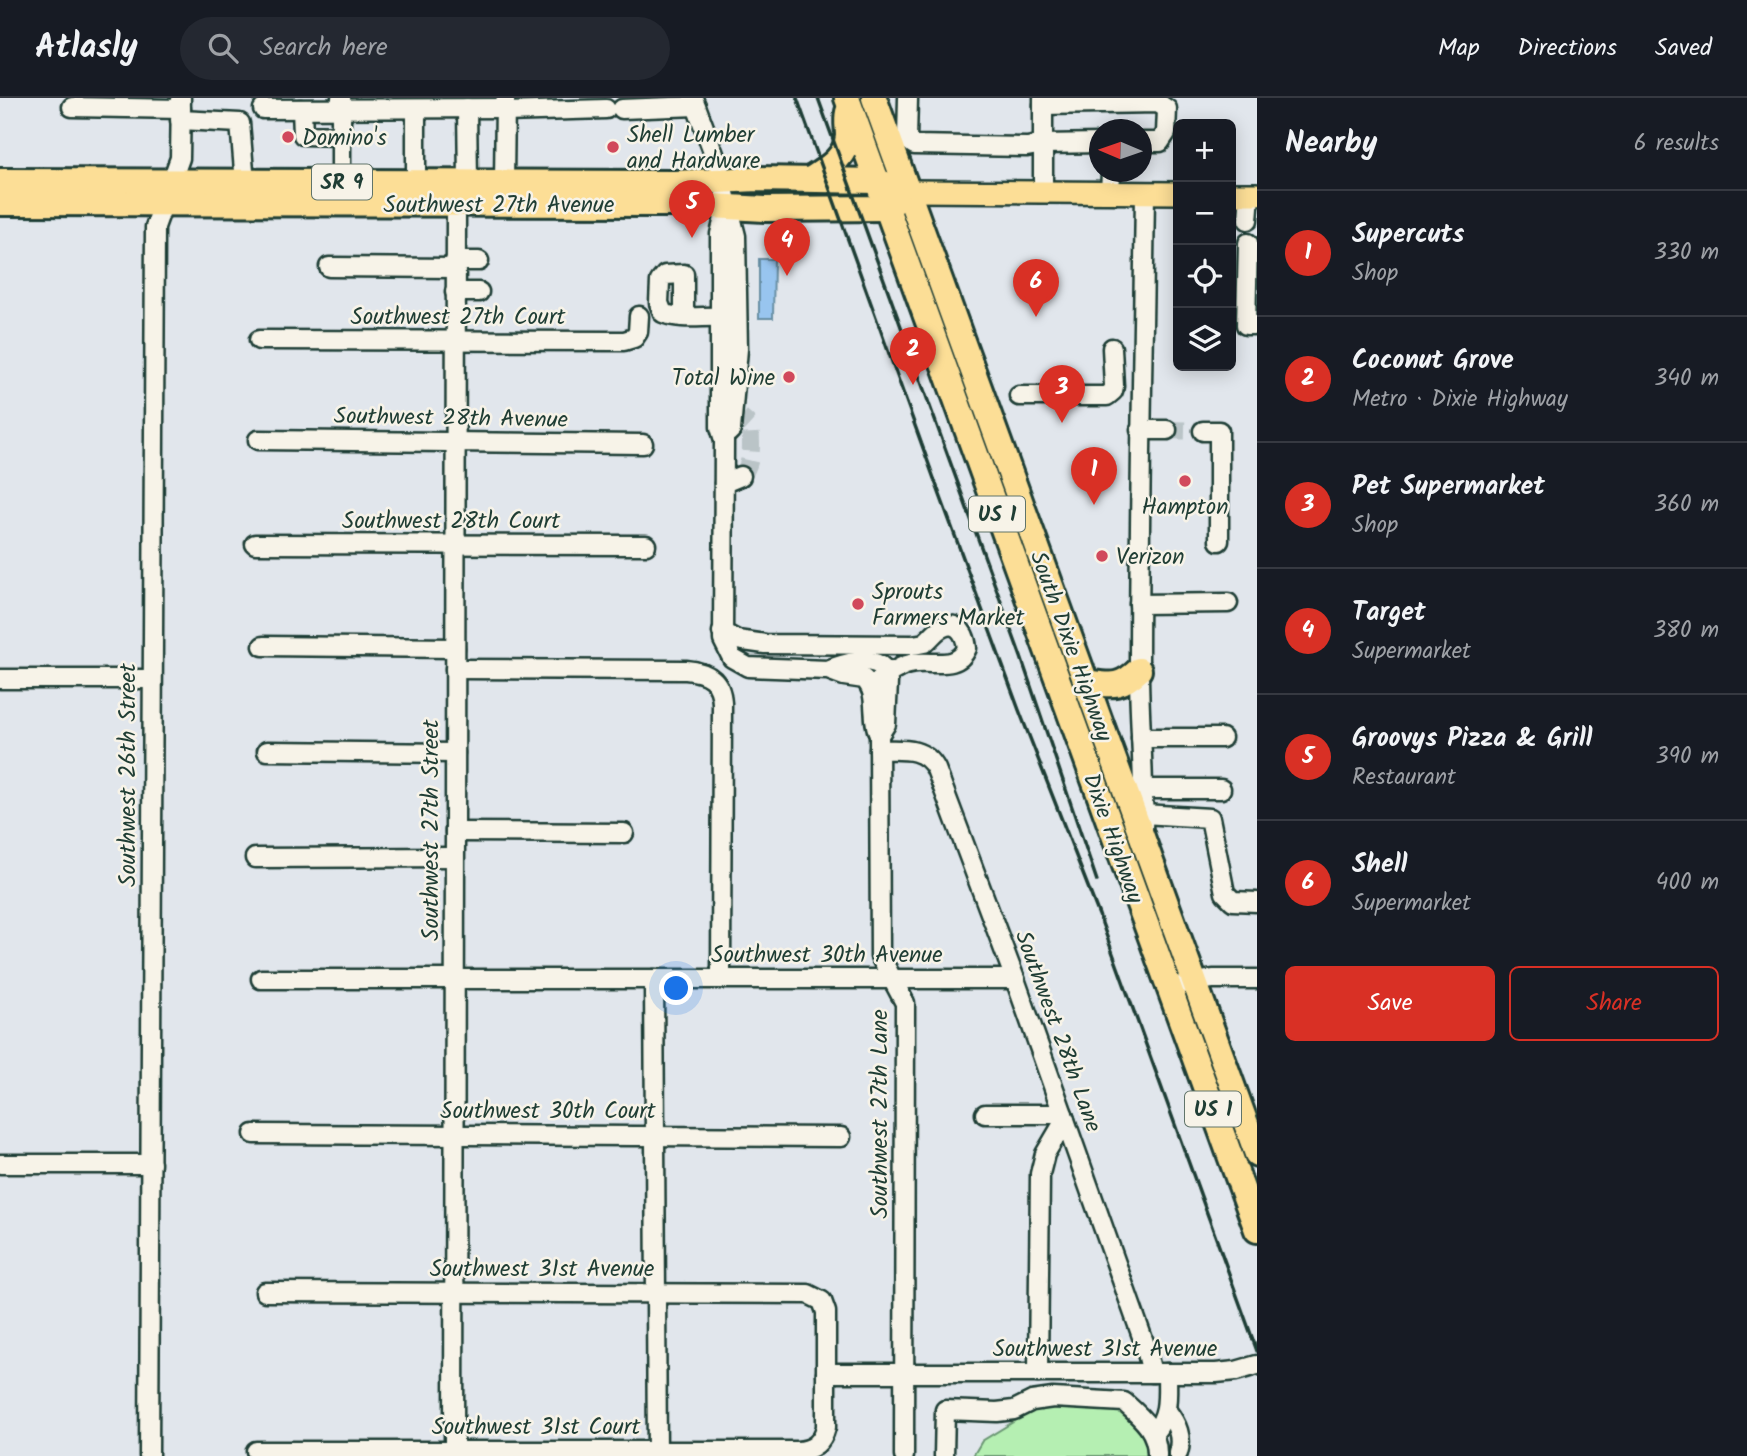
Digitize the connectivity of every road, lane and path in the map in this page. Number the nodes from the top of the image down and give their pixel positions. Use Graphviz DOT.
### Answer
graph roads {
  1 [pos="874,98"];
  2 [pos="908,98"];
  3 [pos="848,101"];
  4 [pos="694,102"];
  5 [pos="1043,102"];
  6 [pos="341,103"];
  7 [pos="79,104"];
  8 [pos="505,106"];
  9 [pos="600,106"];
  10 [pos="467,108"];
  11 [pos="181,109"];
  12 [pos="263,109"];
  13 [pos="302,109"];
  14 [pos="416,109"];
  15 [pos="341,135"];
  16 [pos="1152,142"];
  17 [pos="1089,143"];
  18 [pos="1044,144"];
  19 [pos="811,179"];
  20 [pos="722,180"];
  21 [pos="0,181"];
  22 [pos="877,181"];
  23 [pos="416,182"];
  24 [pos="485,182"];
  25 [pos="1111,182"];
  26 [pos="245,183"];
  27 [pos="909,191"];
  28 [pos="1043,192"];
  29 [pos="168,193"];
  30 [pos="341,193"];
  31 [pos="1144,193"];
  32 [pos="1173,193"];
  33 [pos="1246,194"];
  34 [pos="0,203"];
  35 [pos="456,204"];
  36 [pos="727,206"];
  37 [pos="886,208"];
  38 [pos="1248,220"];
  39 [pos="1248,243"];
  40 [pos="479,261"];
  41 [pos="456,265"];
  42 [pos="328,267"];
  43 [pos="455,292"];
  44 [pos="479,292"];
  45 [pos="639,316"];
  46 [pos="677,316"];
  47 [pos="720,317"];
  48 [pos="1257,325"];
  49 [pos="258,340"];
  50 [pos="455,340"];
  51 [pos="1112,348"];
  52 [pos="1018,396"];
  53 [pos="731,414"];
  54 [pos="1140,430"];
  55 [pos="1167,430"];
  56 [pos="1203,431"];
  57 [pos="258,440"];
  58 [pos="454,442"];
  59 [pos="643,444"];
  60 [pos="741,476"];
  61 [pos="724,483"];
  62 [pos="1219,541"];
  63 [pos="255,544"];
  64 [pos="646,545"];
  65 [pos="454,546"];
  66 [pos="1228,603"];
  67 [pos="1139,604"];
  68 [pos="722,632"];
  69 [pos="263,646"];
  70 [pos="455,648"];
  71 [pos="455,670"];
  72 [pos="828,670"];
  73 [pos="1139,670"];
  74 [pos="888,675"];
  75 [pos="0,679"];
  76 [pos="152,679"];
  77 [pos="1084,682"];
  78 [pos="871,686"];
  79 [pos="1141,738"];
  80 [pos="1222,738"];
  81 [pos="879,742"];
  82 [pos="267,751"];
  83 [pos="455,754"];
  84 [pos="1144,789"];
  85 [pos="1221,789"];
  86 [pos="1143,826"];
  87 [pos="454,832"];
  88 [pos="624,833"];
  89 [pos="454,857"];
  90 [pos="255,858"];
  91 [pos="1257,902"];
  92 [pos="721,978"];
  93 [pos="892,978"];
  94 [pos="261,979"];
  95 [pos="454,979"];
  96 [pos="654,979"];
  97 [pos="1015,979"];
  98 [pos="1257,979"];
  99 [pos="1194,982"];
  100 [pos="1169,988"];
  101 [pos="985,1114"];
  102 [pos="1064,1117"];
  103 [pos="254,1133"];
  104 [pos="455,1135"];
  105 [pos="657,1135"];
  106 [pos="841,1136"];
  107 [pos="1257,1154"];
  108 [pos="0,1164"];
  109 [pos="151,1164"];
  110 [pos="1257,1230"];
  111 [pos="265,1292"];
  112 [pos="656,1292"];
  113 [pos="455,1293"];
  114 [pos="1257,1365"];
  115 [pos="826,1373"];
  116 [pos="904,1373"];
  117 [pos="1038,1373"];
  118 [pos="1160,1373"];
  119 [pos="1167,1411"];
  120 [pos="1156,1444"];
  121 [pos="256,1451"];
  122 [pos="454,1453"];
  123 [pos="657,1453"];
  124 [pos="1179,1455"];
  125 [pos="149,1456"];
  126 [pos="904,1456"];
  127 [pos="944,1456"];
  1 -- 27 [label="highway, South Dixie Highway / US 1"];
  2 -- 18 [label="street"];
  3 -- 19 [label="highway"];
  3 -- 22 [label="highway, US 1"];
  4 -- 9 [label="street"];
  4 -- 20 [label="street"];
  5 -- 16 [label="street"];
  5 -- 18 [label="street"];
  6 -- 13 [label="street"];
  6 -- 14 [label="street"];
  6 -- 15 [label="street"];
  7 -- 11 [label="street"];
  8 -- 9 [label="street"];
  8 -- 10 [label="street"];
  8 -- 24 [label="street"];
  10 -- 14 [label="street"];
  10 -- 24 [label="street"];
  11 -- 26 [label="street"];
  11 -- 29 [label="street, Southwest 26th Street"];
  12 -- 13 [label="street"];
  13 -- 15 [label="street"];
  14 -- 23 [label="street"];
  15 -- 30 [label="street"];
  17 -- 18 [label="street"];
  18 -- 28 [label="street"];
  19 -- 20 [label="highway, Southwest 27th Avenue / SR 9"];
  19 -- 22 [label="highway, Southwest 27th Avenue / SR 9"];
  20 -- 24 [label="highway, Southwest 27th Avenue / SR 9"];
  20 -- 36 [label="street"];
  21 -- 29 [label="highway, Southwest 27th Avenue / SR 9"];
  22 -- 27 [label="highway, Southwest 27th Avenue / SR 9"];
  22 -- 37 [label="highway, US 1"];
  23 -- 24 [label="highway, Southwest 27th Avenue / SR 9"];
  23 -- 30 [label="highway, Southwest 27th Avenue / SR 9"];
  23 -- 35 [label="highway"];
  24 -- 35 [label="highway"];
  25 -- 28 [label="main road, Southwest 27th Avenue"];
  25 -- 31 [label="main road, Southwest 27th Avenue"];
  26 -- 29 [label="highway, Southwest 27th Avenue / SR 9"];
  26 -- 30 [label="highway, Southwest 27th Avenue / SR 9"];
  27 -- 28 [label="main road, Southwest 27th Avenue"];
  27 -- 37 [label="highway"];
  27 -- 77 [label="highway, South Dixie Highway / US 1"];
  29 -- 30 [label="highway, Southwest 27th Avenue / SR 9"];
  29 -- 34 [label="highway, Southwest 27th Avenue / SR 9"];
  29 -- 76 [label="street, Southwest 26th Street"];
  30 -- 35 [label="highway, Southwest 27th Avenue / SR 9"];
  31 -- 32 [label="main road, Southwest 27th Avenue"];
  31 -- 54 [label="street"];
  33 -- 38 [label="street"];
  35 -- 36 [label="highway, Southwest 27th Avenue / SR 9"];
  35 -- 41 [label="street, Southwest 27th Street"];
  36 -- 37 [label="highway, Southwest 27th Avenue / SR 9"];
  36 -- 47 [label="street"];
  36 -- 53 [label="street"];
  37 -- 100 [label="highway, Dixie Highway / US 1"];
  39 -- 48 [label="street"];
  40 -- 41 [label="street"];
  41 -- 42 [label="street"];
  41 -- 43 [label="street, Southwest 27th Street"];
  43 -- 44 [label="street"];
  43 -- 50 [label="street, Southwest 27th Street"];
  45 -- 50 [label="street, Southwest 27th Court"];
  46 -- 46 [label="street"];
  46 -- 47 [label="street"];
  47 -- 53 [label="street"];
  49 -- 50 [label="street, Southwest 27th Court"];
  50 -- 58 [label="street, Southwest 27th Street"];
  51 -- 52 [label="street"];
  53 -- 61 [label="street"];
  54 -- 55 [label="street"];
  54 -- 67 [label="street"];
  56 -- 62 [label="street"];
  57 -- 58 [label="street, Southwest 28th Avenue"];
  58 -- 59 [label="street, Southwest 28th Avenue"];
  58 -- 65 [label="street, Southwest 27th Street"];
  60 -- 61 [label="street"];
  61 -- 68 [label="street"];
  63 -- 65 [label="street, Southwest 28th Court"];
  64 -- 65 [label="street, Southwest 28th Court"];
  65 -- 70 [label="street, Southwest 27th Street"];
  66 -- 67 [label="street"];
  67 -- 73 [label="street"];
  68 -- 72 [label="street"];
  68 -- 74 [label="street"];
  69 -- 70 [label="street"];
  70 -- 71 [label="street, Southwest 27th Street"];
  71 -- 83 [label="street, Southwest 27th Street"];
  71 -- 92 [label="street"];
  72 -- 74 [label="street"];
  72 -- 78 [label="street"];
  73 -- 77 [label="highway"];
  73 -- 79 [label="street"];
  74 -- 78 [label="street"];
  74 -- 81 [label="street, Southwest 27th Lane"];
  75 -- 76 [label="street"];
  76 -- 109 [label="street, Southwest 26th Street"];
  77 -- 86 [label="highway, South Dixie Highway / US 1"];
  78 -- 81 [label="street, Southwest 27th Lane"];
  79 -- 80 [label="street"];
  79 -- 84 [label="street"];
  81 -- 93 [label="street, Southwest 27th Lane"];
  81 -- 97 [label="street, Southwest 28th Lane"];
  82 -- 83 [label="street"];
  83 -- 87 [label="street, Southwest 27th Street"];
  84 -- 85 [label="street"];
  84 -- 86 [label="street"];
  86 -- 91 [label="street"];
  86 -- 99 [label="highway, South Dixie Highway / US 1"];
  87 -- 88 [label="street"];
  87 -- 89 [label="street, Southwest 27th Street"];
  89 -- 90 [label="street"];
  89 -- 95 [label="street, Southwest 27th Street"];
  92 -- 93 [label="street, Southwest 30th Avenue"];
  92 -- 96 [label="street, Southwest 30th Avenue"];
  93 -- 97 [label="street, Southwest 30th Avenue"];
  93 -- 116 [label="street, Southwest 27th Lane"];
  94 -- 95 [label="street, Southwest 30th Avenue"];
  95 -- 96 [label="street, Southwest 30th Avenue"];
  95 -- 104 [label="street, Southwest 27th Street"];
  96 -- 105 [label="street"];
  97 -- 102 [label="street, Southwest 28th Lane"];
  98 -- 99 [label="street"];
  99 -- 100 [label="street"];
  99 -- 107 [label="highway, South Dixie Highway / US 1"];
  100 -- 110 [label="highway, Dixie Highway / US 1"];
  101 -- 102 [label="street"];
  102 -- 117 [label="street"];
  102 -- 118 [label="street, Southwest 28th Lane"];
  103 -- 104 [label="street, Southwest 30th Court"];
  104 -- 105 [label="street, Southwest 30th Court"];
  104 -- 113 [label="street, Southwest 27th Street"];
  105 -- 106 [label="street, Southwest 30th Court"];
  105 -- 112 [label="street"];
  108 -- 109 [label="street"];
  109 -- 125 [label="street, Southwest 26th Street"];
  111 -- 113 [label="street, Southwest 31st Avenue"];
  112 -- 113 [label="street, Southwest 31st Avenue"];
  112 -- 115 [label="street, Southwest 31st Avenue"];
  112 -- 123 [label="street"];
  113 -- 122 [label="street, Southwest 27th Street"];
  114 -- 118 [label="street, Southwest 31st Avenue"];
  115 -- 116 [label="street, Southwest 31st Avenue"];
  115 -- 123 [label="street, Southwest 31st Court"];
  116 -- 117 [label="street, Southwest 31st Avenue"];
  116 -- 126 [label="street, Southwest 27th Lane"];
  117 -- 118 [label="street, Southwest 31st Avenue"];
  118 -- 119 [label="street, Southwest 28th Lane"];
  119 -- 120 [label="street"];
  119 -- 124 [label="street"];
  120 -- 124 [label="street"];
  120 -- 127 [label="street"];
  121 -- 122 [label="street, Southwest 31st Court"];
  122 -- 123 [label="street, Southwest 31st Court"];
}
